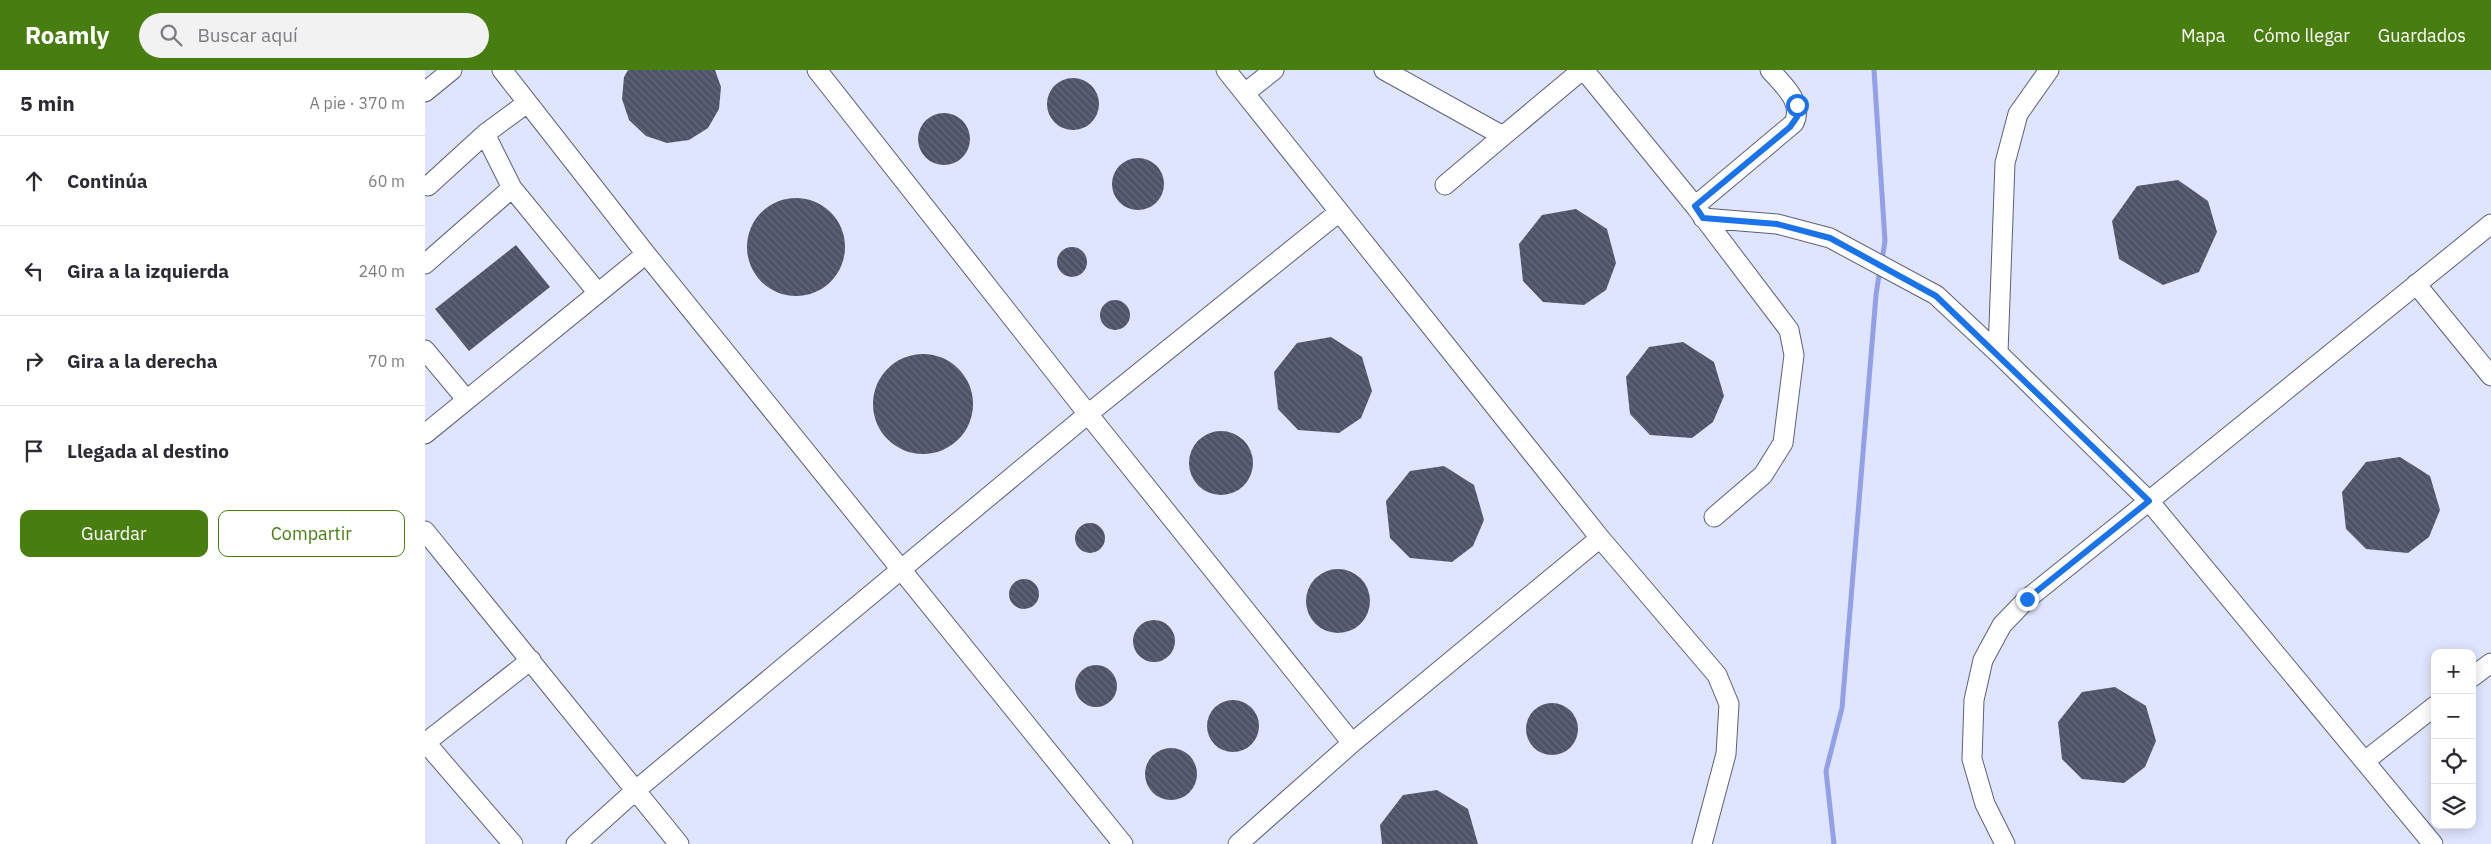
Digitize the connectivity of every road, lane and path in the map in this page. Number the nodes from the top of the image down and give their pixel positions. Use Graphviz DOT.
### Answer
graph roads {
  1 [pos="452,70"];
  2 [pos="502,70"];
  3 [pos="1226,70"];
  4 [pos="1274,70"];
  5 [pos="1384,70"];
  6 [pos="1583,70"];
  7 [pos="1770,70"];
  8 [pos="2049,70"];
  9 [pos="819,71"];
  10 [pos="425,92"];
  11 [pos="1245,93"];
  12 [pos="527,102"];
  13 [pos="485,134"];
  14 [pos="1503,136"];
  15 [pos="1445,185"];
  16 [pos="428,186"];
  17 [pos="512,188"];
  18 [pos="1339,212"];
  19 [pos="1699,212"];
  20 [pos="2491,224"];
  21 [pos="646,254"];
  22 [pos="425,264"];
  23 [pos="2416,284"];
  24 [pos="598,293"];
  25 [pos="425,350"];
  26 [pos="1998,353"];
  27 [pos="2491,376"];
  28 [pos="466,399"];
  29 [pos="1088,414"];
  30 [pos="425,434"];
  31 [pos="2149,501"];
  32 [pos="1714,517"];
  33 [pos="425,531"];
  34 [pos="1600,538"];
  35 [pos="901,569"];
  36 [pos="531,660"];
  37 [pos="2491,663"];
  38 [pos="2476,674"];
  39 [pos="2431,709"];
  40 [pos="425,743"];
  41 [pos="1352,744"];
  42 [pos="2365,761"];
  43 [pos="636,790"];
  44 [pos="513,844"];
  45 [pos="576,844"];
  46 [pos="679,844"];
  47 [pos="1123,844"];
  48 [pos="1238,844"];
  49 [pos="1702,844"];
  50 [pos="2005,844"];
  51 [pos="2433,844"];
  1 -- 10 [label="lane"];
  2 -- 12 [label="lane"];
  3 -- 11 [label="lane"];
  4 -- 11 [label="lane"];
  5 -- 14 [label="lane"];
  6 -- 14 [label="lane"];
  6 -- 19 [label="lane"];
  7 -- 19 [label="lane"];
  8 -- 26 [label="lane"];
  9 -- 29 [label="lane"];
  11 -- 18 [label="lane"];
  12 -- 13 [label="lane"];
  12 -- 21 [label="lane"];
  13 -- 16 [label="lane"];
  13 -- 17 [label="lane"];
  14 -- 15 [label="lane"];
  17 -- 22 [label="lane"];
  17 -- 24 [label="lane"];
  18 -- 29 [label="lane"];
  18 -- 34 [label="lane"];
  19 -- 26 [label="lane"];
  19 -- 32 [label="lane"];
  20 -- 23 [label="lane"];
  21 -- 24 [label="lane"];
  21 -- 35 [label="lane"];
  23 -- 27 [label="lane"];
  23 -- 31 [label="lane"];
  24 -- 28 [label="lane"];
  25 -- 28 [label="lane"];
  26 -- 31 [label="lane"];
  28 -- 30 [label="lane"];
  29 -- 35 [label="lane"];
  29 -- 41 [label="lane"];
  31 -- 42 [label="lane"];
  31 -- 50 [label="lane"];
  33 -- 36 [label="lane"];
  34 -- 41 [label="lane"];
  34 -- 49 [label="lane"];
  35 -- 43 [label="lane"];
  35 -- 47 [label="lane"];
  36 -- 40 [label="lane"];
  36 -- 43 [label="lane"];
  37 -- 38 [label="lane"];
  39 -- 42 [label="lane"];
  40 -- 44 [label="lane"];
  41 -- 48 [label="lane"];
  42 -- 51 [label="lane"];
  43 -- 45 [label="lane"];
  43 -- 46 [label="lane"];
}
